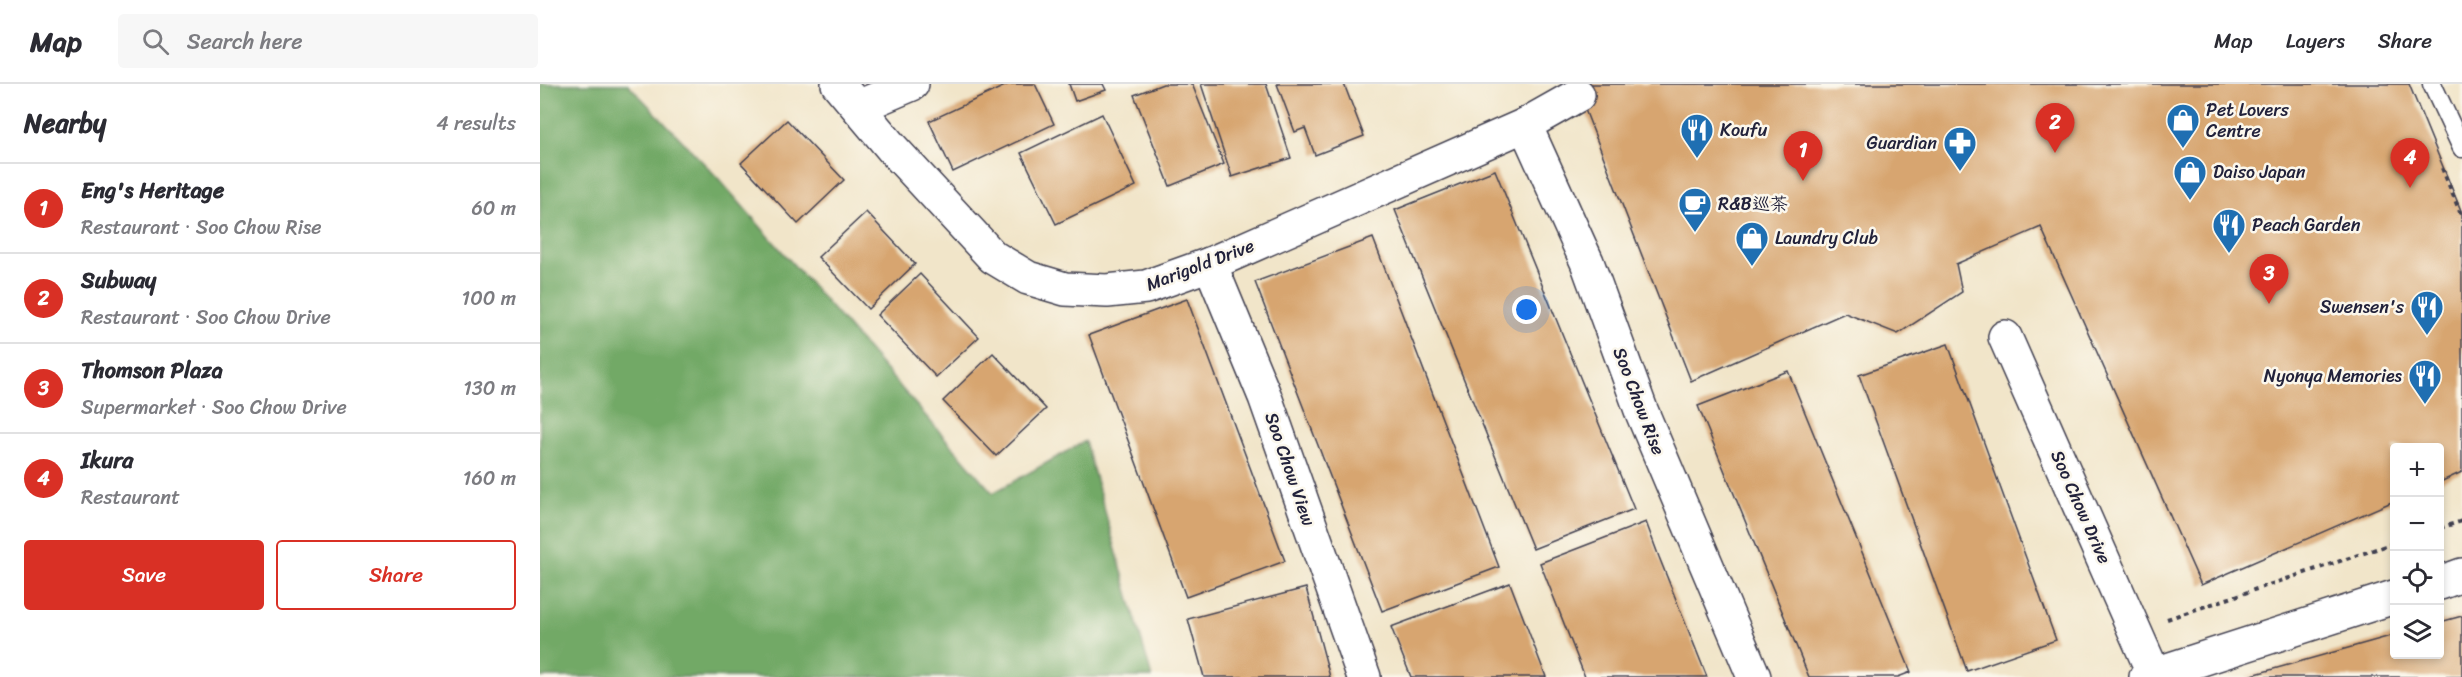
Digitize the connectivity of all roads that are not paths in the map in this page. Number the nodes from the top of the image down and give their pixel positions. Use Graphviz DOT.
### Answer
graph roads {
  1 [pos="912,84"];
  2 [pos="2432,84"];
  3 [pos="848,95"];
  4 [pos="1578,95"];
  5 [pos="1525,125"];
  6 [pos="2460,142"];
  7 [pos="1210,264"];
  8 [pos="2005,337"];
  9 [pos="2462,575"];
  10 [pos="2444,581"];
  11 [pos="2390,598"];
  12 [pos="2152,676"];
  13 [pos="1364,677"];
  14 [pos="1755,677"];
  1 -- 3 [label="street"];
  2 -- 6 [label="lane"];
  3 -- 7 [label="street, Marigold Drive"];
  4 -- 5 [label="street, Marigold Drive"];
  5 -- 7 [label="street, Marigold Drive"];
  5 -- 14 [label="street, Soo Chow Rise"];
  7 -- 13 [label="street, Soo Chow View"];
  8 -- 12 [label="street, Soo Chow Drive"];
  9 -- 10 [label="street"];
  11 -- 12 [label="street"];
}
